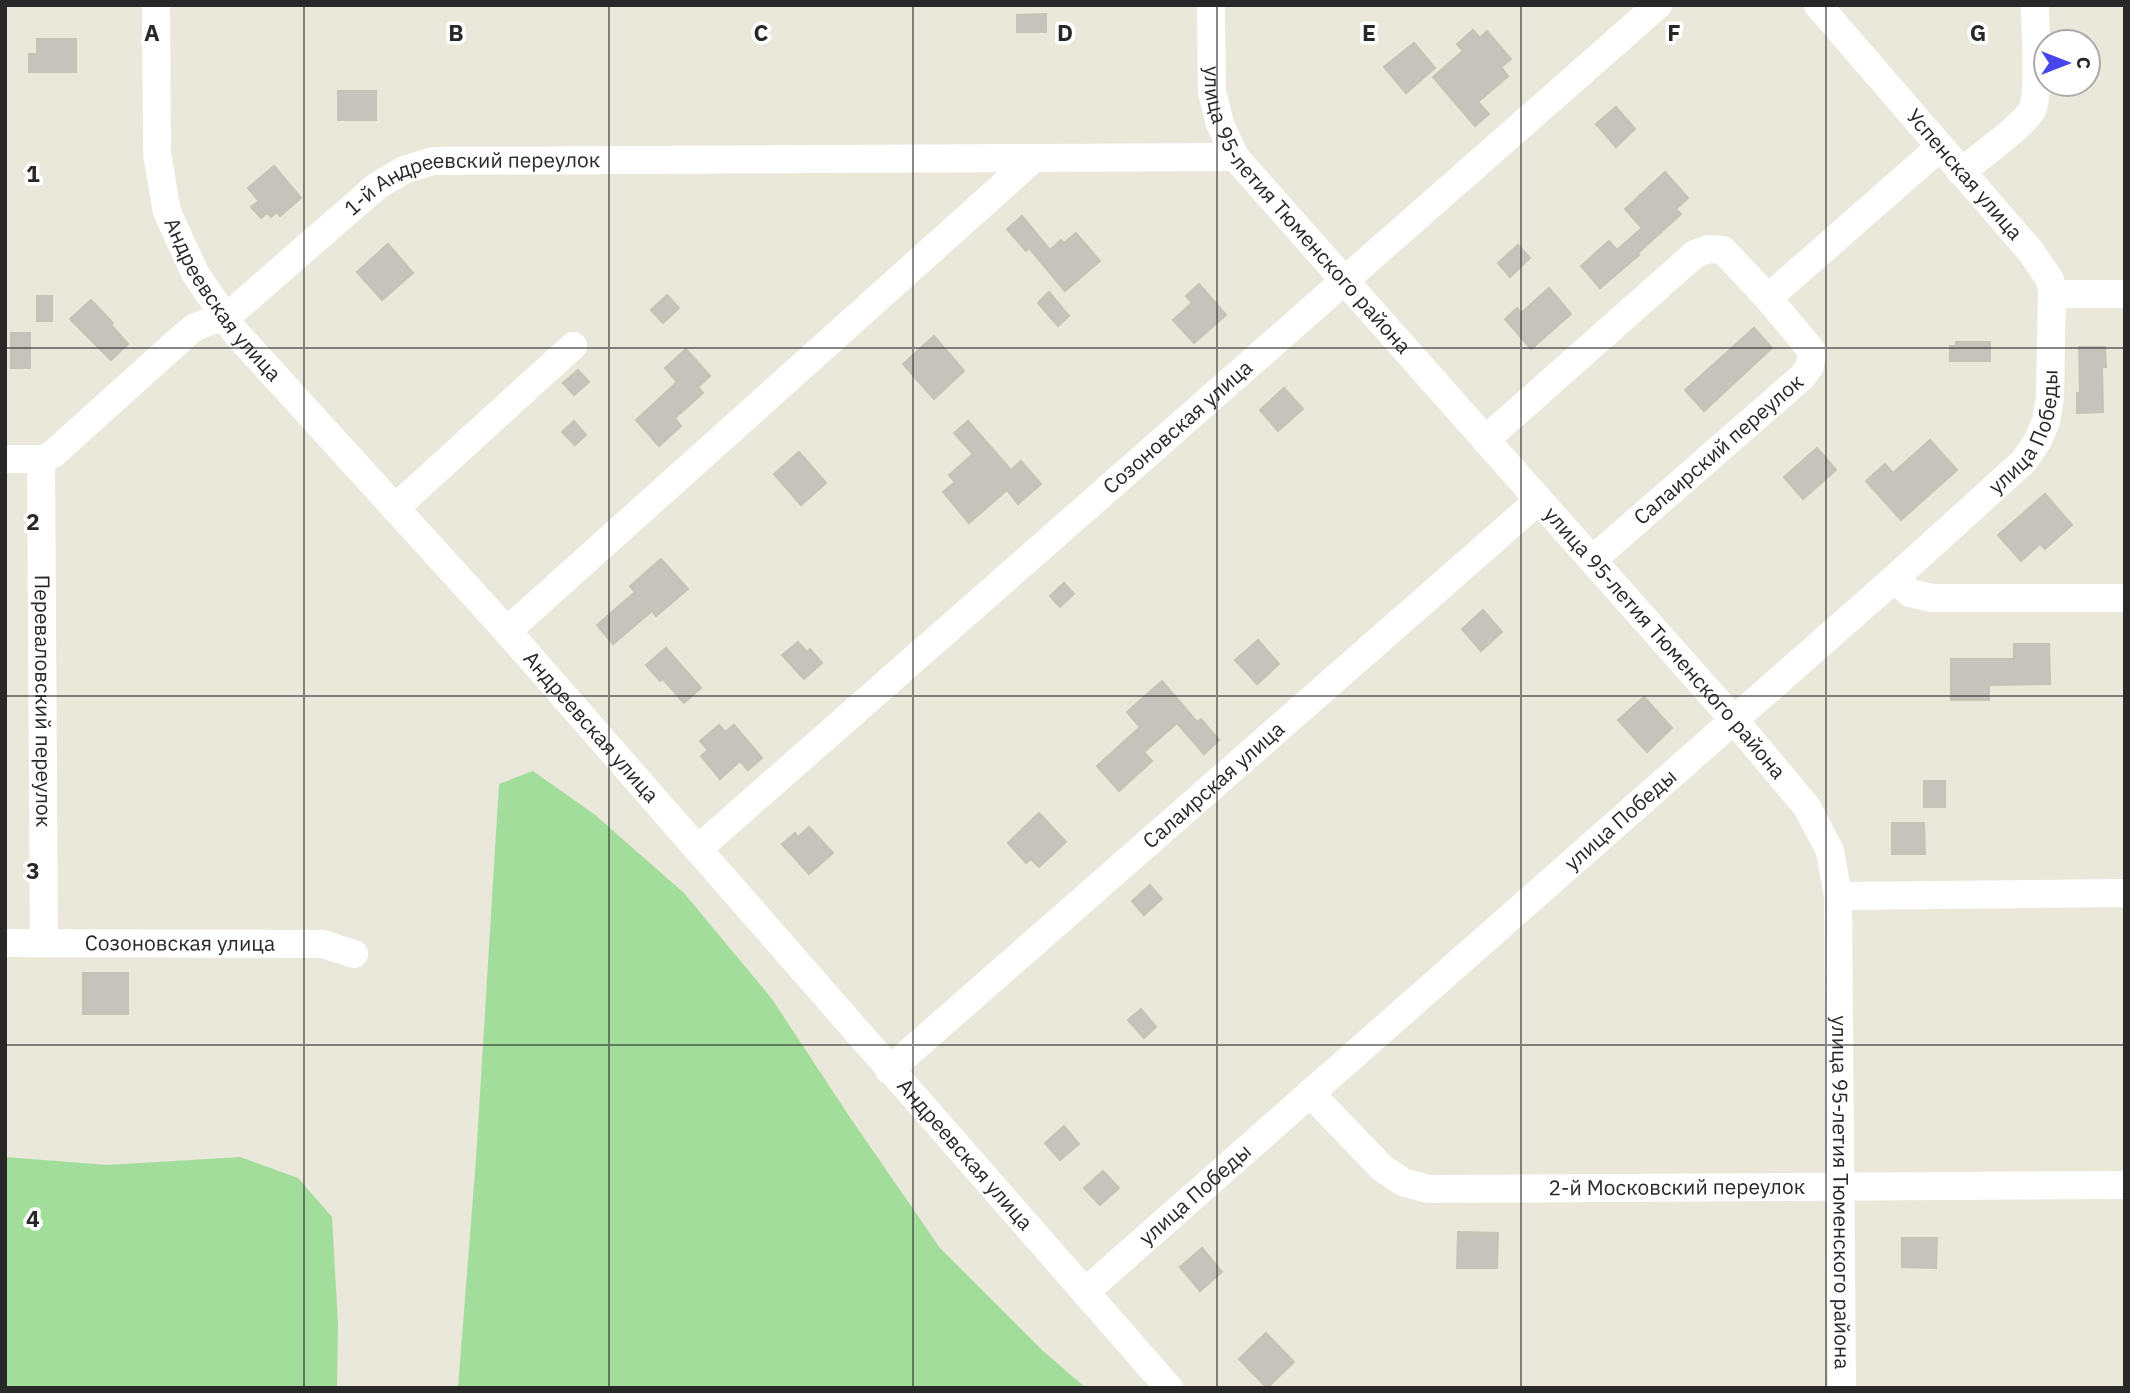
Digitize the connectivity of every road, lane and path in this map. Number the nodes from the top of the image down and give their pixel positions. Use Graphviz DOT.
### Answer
graph roads {
  1 [pos="156,5"];
  2 [pos="1211,5"];
  3 [pos="1658,5"];
  4 [pos="1818,5"];
  5 [pos="2035,5"];
  6 [pos="1940,147"];
  7 [pos="1235,157"];
  8 [pos="1034,158"];
  9 [pos="1961,172"];
  10 [pos="1345,282"];
  11 [pos="2052,294"];
  12 [pos="2125,294"];
  13 [pos="1768,298"];
  14 [pos="224,316"];
  15 [pos="573,346"];
  16 [pos="1485,440"];
  17 [pos="5,459"];
  18 [pos="41,459"];
  19 [pos="1539,500"];
  20 [pos="395,508"];
  21 [pos="1592,560"];
  22 [pos="1894,579"];
  23 [pos="2125,598"];
  24 [pos="507,631"];
  25 [pos="1734,720"];
  26 [pos="698,849"];
  27 [pos="2125,893"];
  28 [pos="1838,896"];
  29 [pos="5,943"];
  30 [pos="44,943"];
  31 [pos="355,954"];
  32 [pos="890,1070"];
  33 [pos="1310,1093"];
  34 [pos="2125,1185"];
  35 [pos="1841,1186"];
  36 [pos="1085,1292"];
  37 [pos="1169,1388"];
  38 [pos="1842,1388"];
  1 -- 14 [label="street, Андреевская улица"];
  2 -- 7 [label="street, улица 95-летия Тюменского района"];
  3 -- 10 [label="street, Созоновская улица"];
  4 -- 6 [label="street, Успенская улица"];
  5 -- 9 [label="street"];
  6 -- 9 [label="street, Успенская улица"];
  6 -- 13 [label="street"];
  7 -- 8 [label="street, 1-й Андреевский переулок"];
  7 -- 10 [label="street, улица 95-летия Тюменского района"];
  8 -- 14 [label="street, 1-й Андреевский переулок"];
  8 -- 24 [label="street"];
  9 -- 11 [label="street, Успенская улица"];
  10 -- 16 [label="street, улица 95-летия Тюменского района"];
  10 -- 26 [label="street, Созоновская улица"];
  11 -- 12 [label="street"];
  11 -- 22 [label="street, улица Победы"];
  13 -- 16 [label="street, Салаирский переулок"];
  13 -- 21 [label="street, Салаирский переулок"];
  14 -- 18 [label="street, 1-й Андреевский переулок"];
  14 -- 20 [label="street, Андреевская улица"];
  15 -- 20 [label="street"];
  16 -- 19 [label="street, улица 95-летия Тюменского района"];
  17 -- 18 [label="street"];
  18 -- 30 [label="street, Переваловский переулок"];
  19 -- 21 [label="street, улица 95-летия Тюменского района"];
  19 -- 32 [label="street, Салаирская улица"];
  20 -- 24 [label="street, Андреевская улица"];
  21 -- 25 [label="street, улица 95-летия Тюменского района"];
  22 -- 23 [label="street"];
  22 -- 25 [label="street, улица Победы"];
  24 -- 26 [label="street, Андреевская улица"];
  25 -- 28 [label="street, улица 95-летия Тюменского района"];
  25 -- 33 [label="street, улица Победы"];
  26 -- 32 [label="street, Андреевская улица"];
  27 -- 28 [label="street"];
  28 -- 35 [label="street, улица 95-летия Тюменского района"];
  29 -- 30 [label="street, Созоновская улица"];
  30 -- 31 [label="street, Созоновская улица"];
  32 -- 36 [label="street, Андреевская улица"];
  33 -- 35 [label="street, 2-й Московский переулок"];
  33 -- 36 [label="street, улица Победы"];
  34 -- 35 [label="street, 2-й Московский переулок"];
  35 -- 38 [label="street, улица 95-летия Тюменского района"];
  36 -- 37 [label="street, Андреевская улица"];
}
